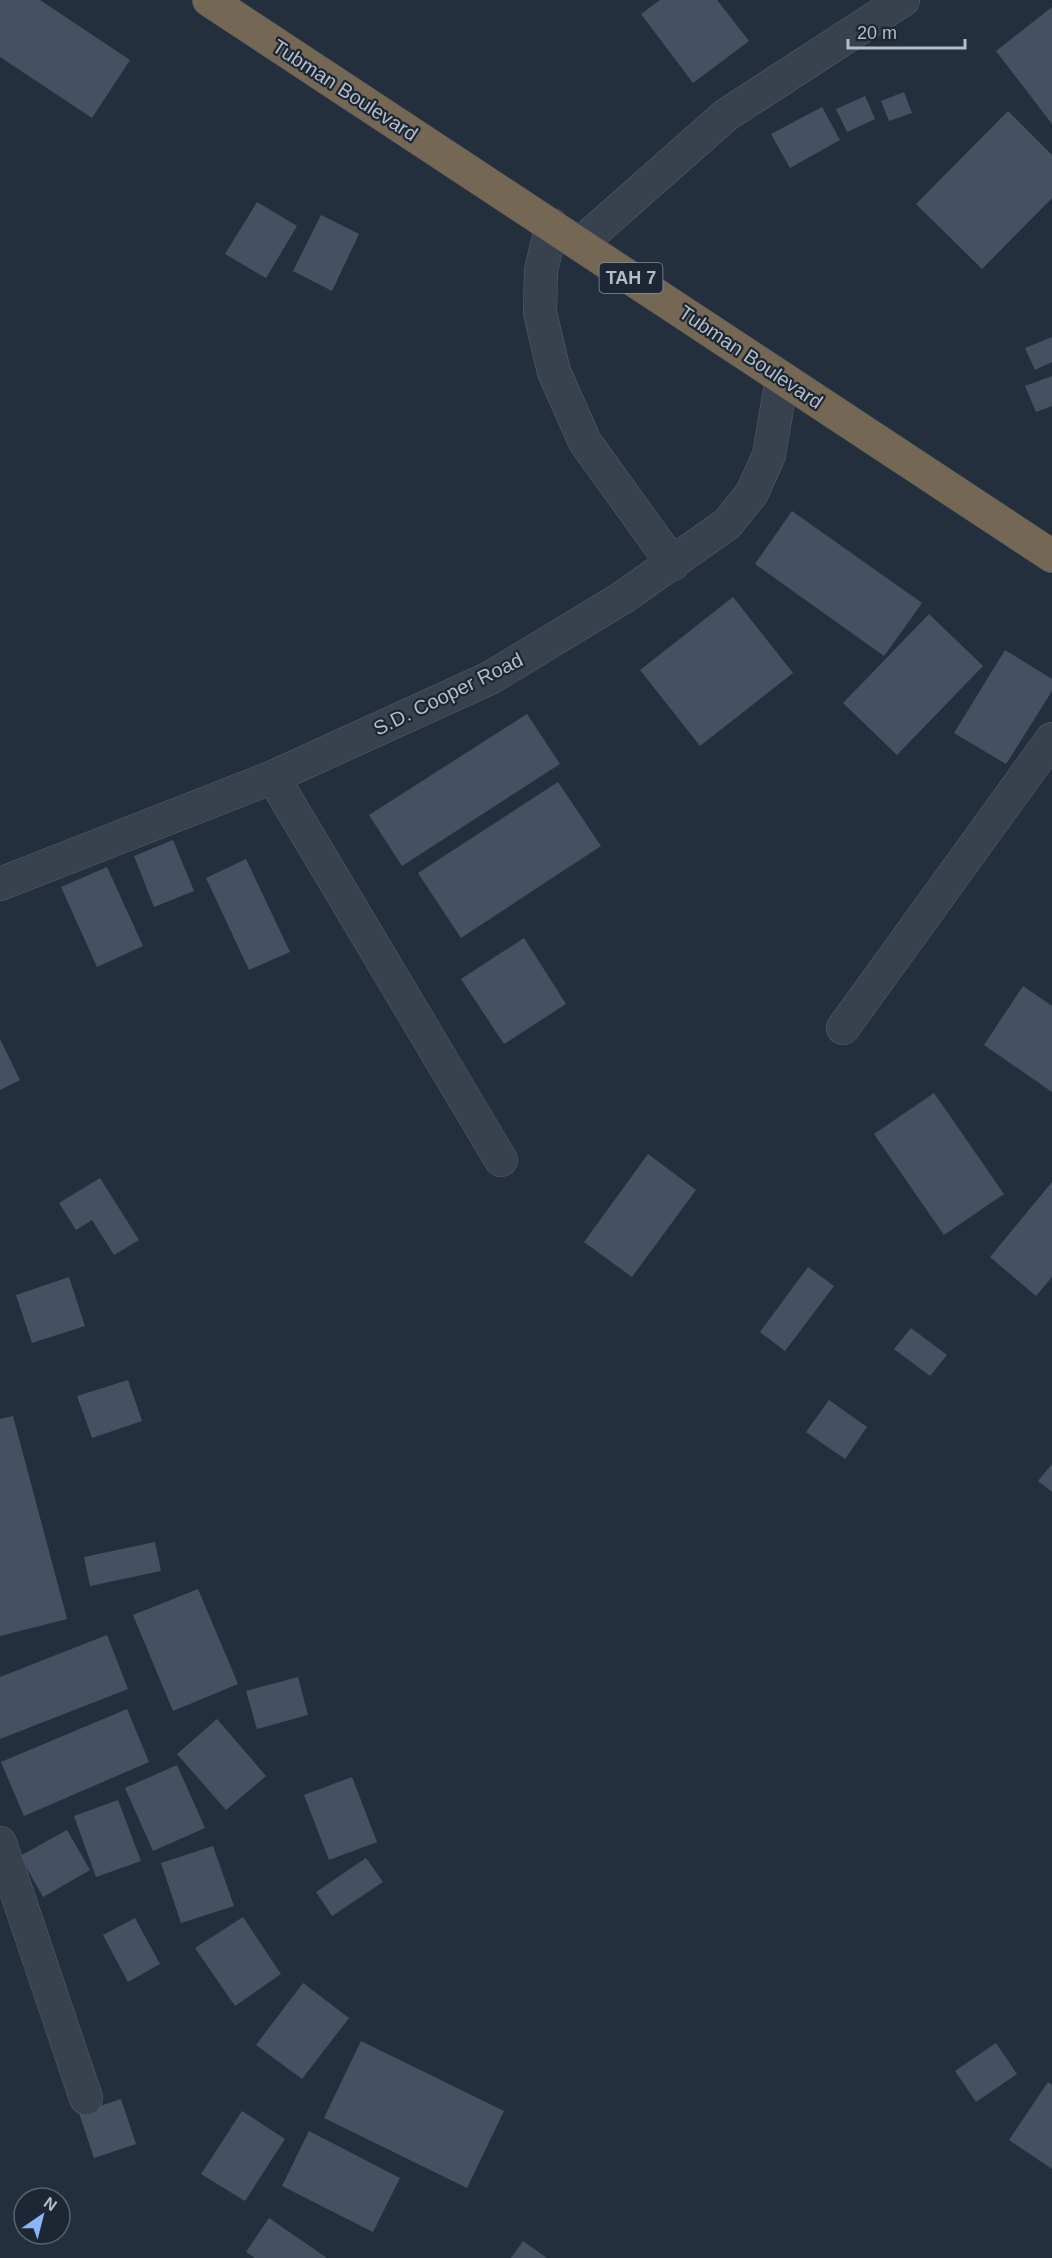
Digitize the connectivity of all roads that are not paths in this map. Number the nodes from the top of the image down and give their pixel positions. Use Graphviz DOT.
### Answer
graph roads {
  1 [pos="209,0"];
  2 [pos="903,0"];
  3 [pos="552,225"];
  4 [pos="580,244"];
  5 [pos="782,378"];
  6 [pos="1052,556"];
  7 [pos="673,564"];
  8 [pos="1052,739"];
  9 [pos="273,777"];
  10 [pos="0,884"];
  11 [pos="843,1028"];
  12 [pos="501,1160"];
  13 [pos="0,1843"];
  14 [pos="86,2098"];
  1 -- 3 [label="highway, Tubman Boulevard / TAH 7"];
  2 -- 4 [label="street"];
  3 -- 4 [label="highway, Tubman Boulevard / TAH 7"];
  3 -- 7 [label="street"];
  4 -- 5 [label="highway, Tubman Boulevard / TAH 7"];
  5 -- 6 [label="highway, Tubman Boulevard / TAH 7"];
  5 -- 7 [label="street, S.D. Cooper Road"];
  7 -- 9 [label="street, S.D. Cooper Road"];
  8 -- 11 [label="street"];
  9 -- 10 [label="street, S.D. Cooper Road"];
  9 -- 12 [label="street"];
  13 -- 14 [label="street"];
}
